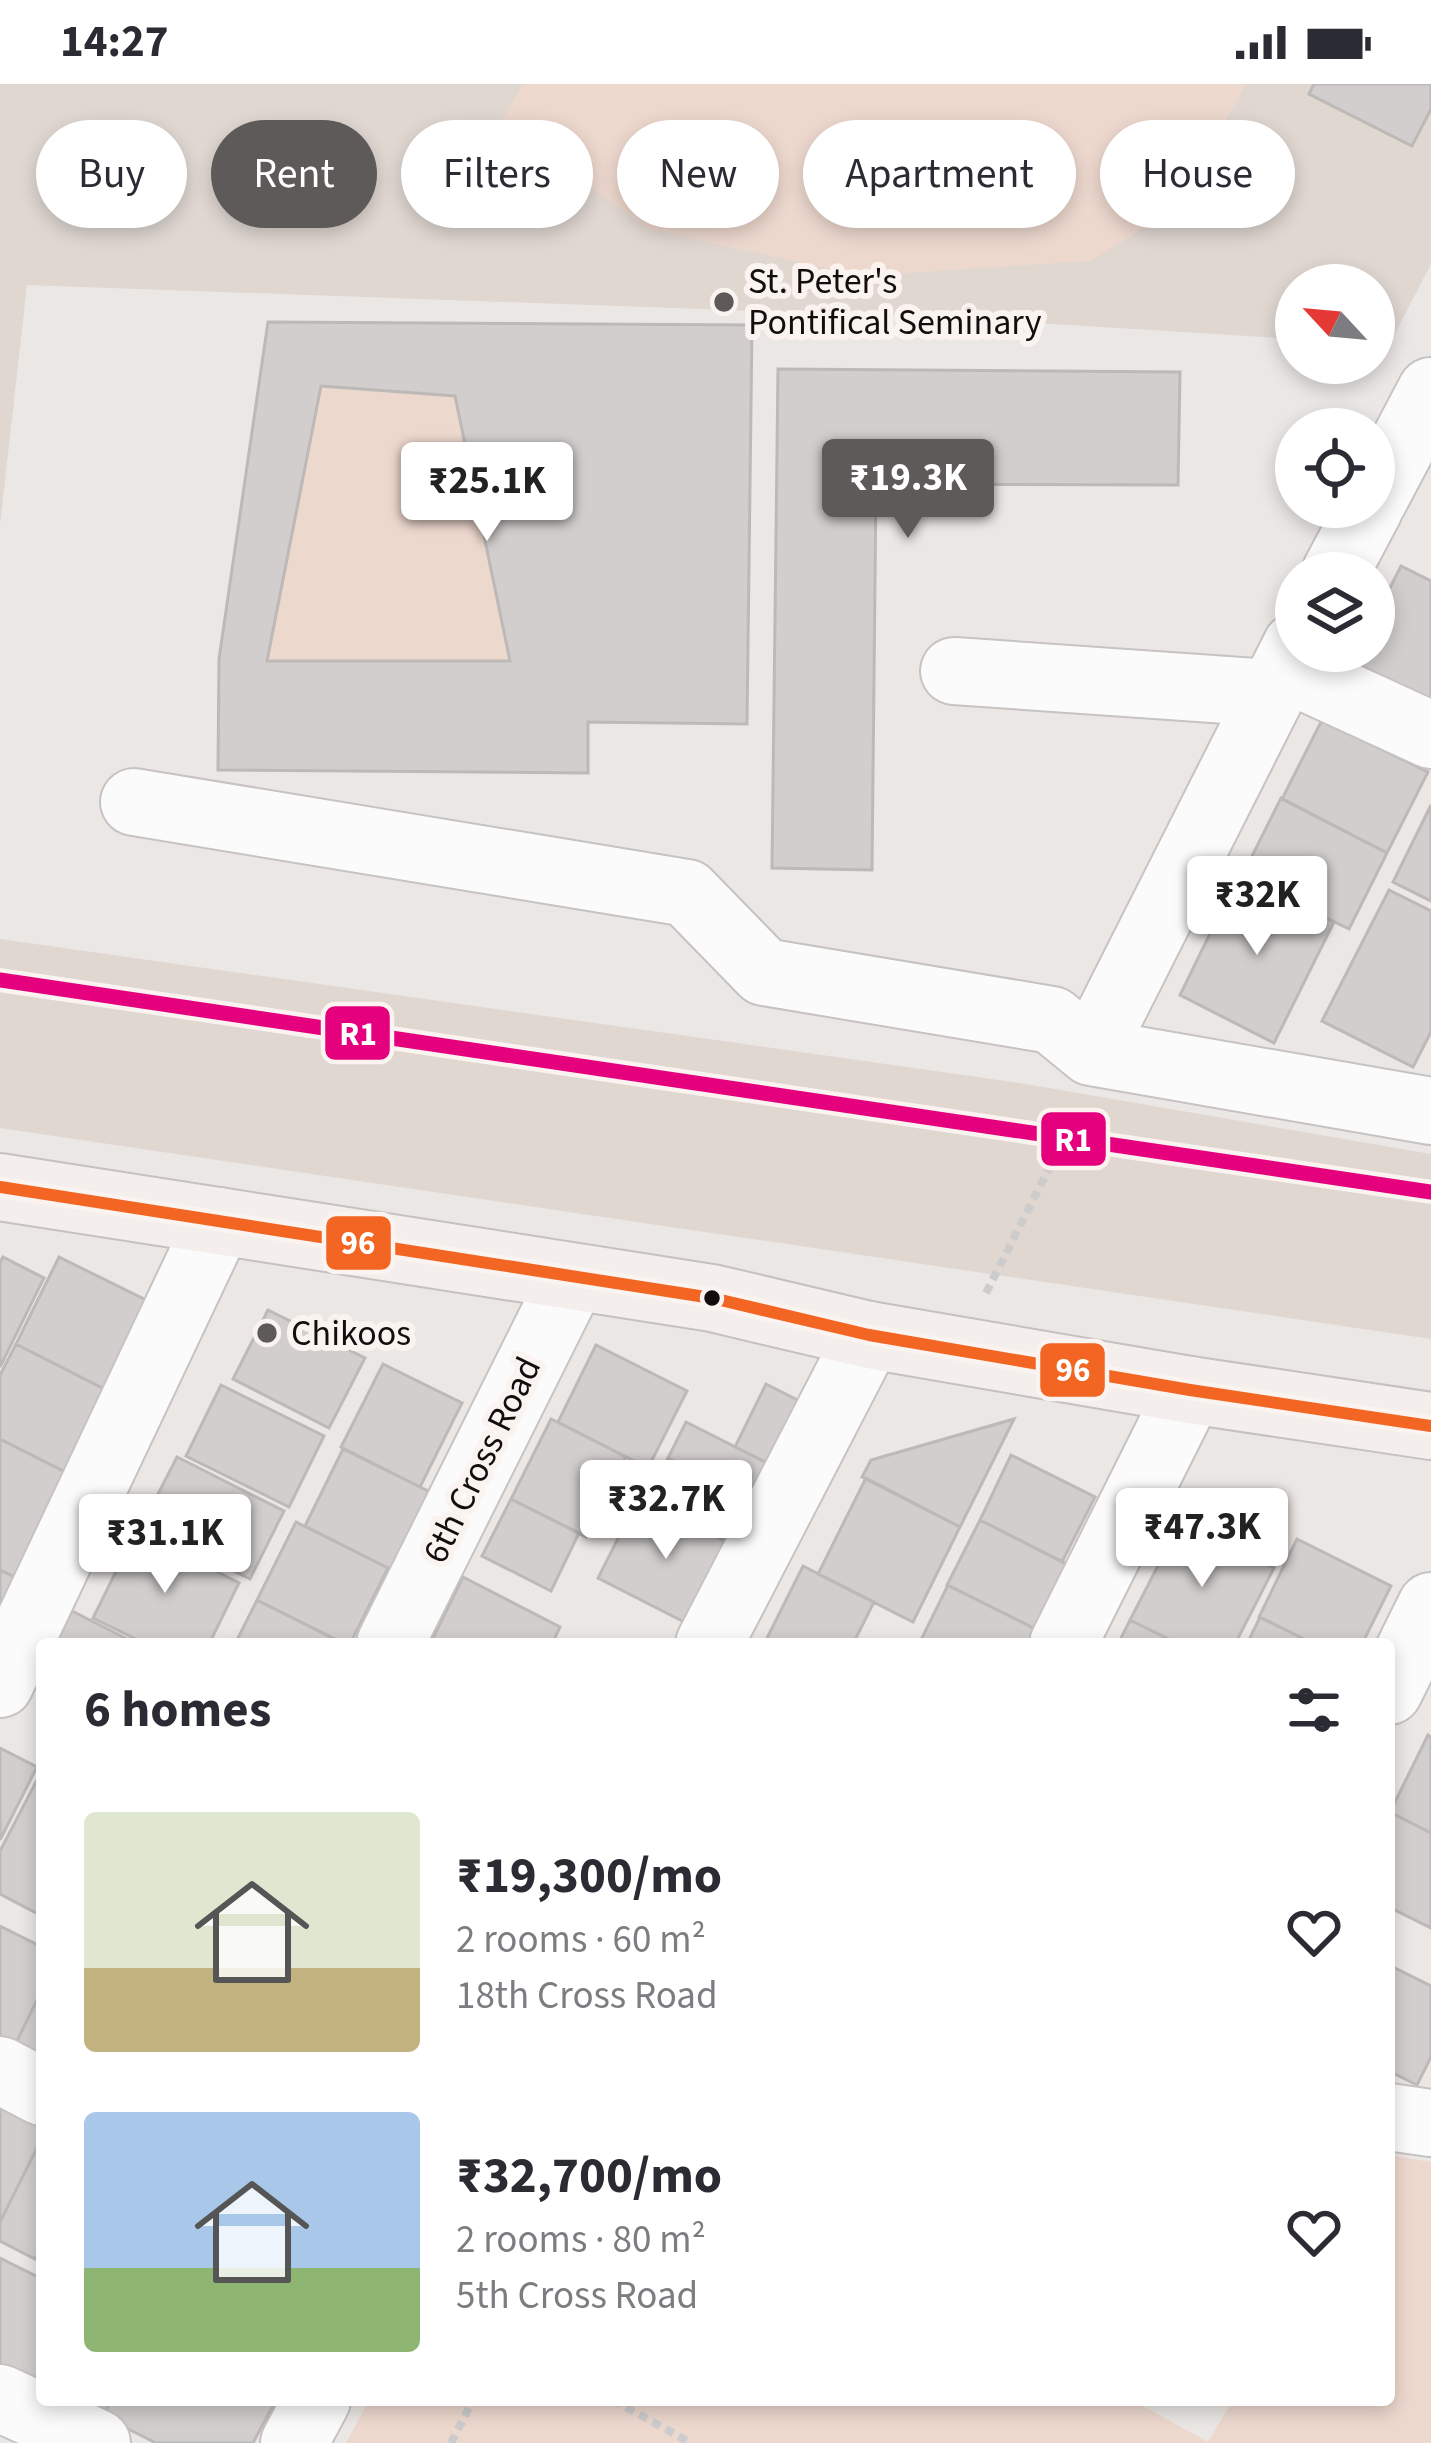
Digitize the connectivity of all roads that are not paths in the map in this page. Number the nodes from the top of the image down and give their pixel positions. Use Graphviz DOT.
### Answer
graph roads {
  1 [pos="1431,391"];
  2 [pos="1395,459"];
  3 [pos="1275,669"];
  4 [pos="954,671"];
  5 [pos="1283,672"];
  6 [pos="1291,672"];
  7 [pos="1431,735"];
  8 [pos="134,802"];
  9 [pos="1101,1054"];
  10 [pos="1431,1111"];
  11 [pos="0,1187"];
  12 [pos="219,1222"];
  13 [pos="573,1276"];
  14 [pos="869,1335"];
  15 [pos="1190,1390"];
  16 [pos="1431,1426"];
  17 [pos="1431,1606"];
  18 [pos="393,1638"];
  19 [pos="712,1638"];
  20 [pos="1066,1638"];
  21 [pos="1395,1679"];
  22 [pos="0,1684"];
  23 [pos="0,1694"];
  24 [pos="36,1713"];
  25 [pos="0,2070"];
  26 [pos="36,2089"];
  27 [pos="1395,2118"];
  28 [pos="1431,2123"];
  29 [pos="0,2398"];
  30 [pos="313,2406"];
  31 [pos="97,2443"];
  32 [pos="294,2443"];
  1 -- 2 [label="street"];
  3 -- 4 [label="street"];
  5 -- 9 [label="street"];
  6 -- 7 [label="street"];
  8 -- 9 [label="street"];
  9 -- 10 [label="street"];
  11 -- 12 [label="main road"];
  12 -- 13 [label="main road"];
  12 -- 22 [label="street"];
  13 -- 14 [label="main road"];
  13 -- 18 [label="street, 6th Cross Road"];
  14 -- 15 [label="main road"];
  14 -- 19 [label="street"];
  15 -- 16 [label="main road"];
  15 -- 20 [label="street"];
  17 -- 21 [label="street"];
  23 -- 24 [label="street"];
  25 -- 26 [label="street"];
  27 -- 28 [label="street"];
  29 -- 31 [label="street"];
  30 -- 32 [label="street"];
}
